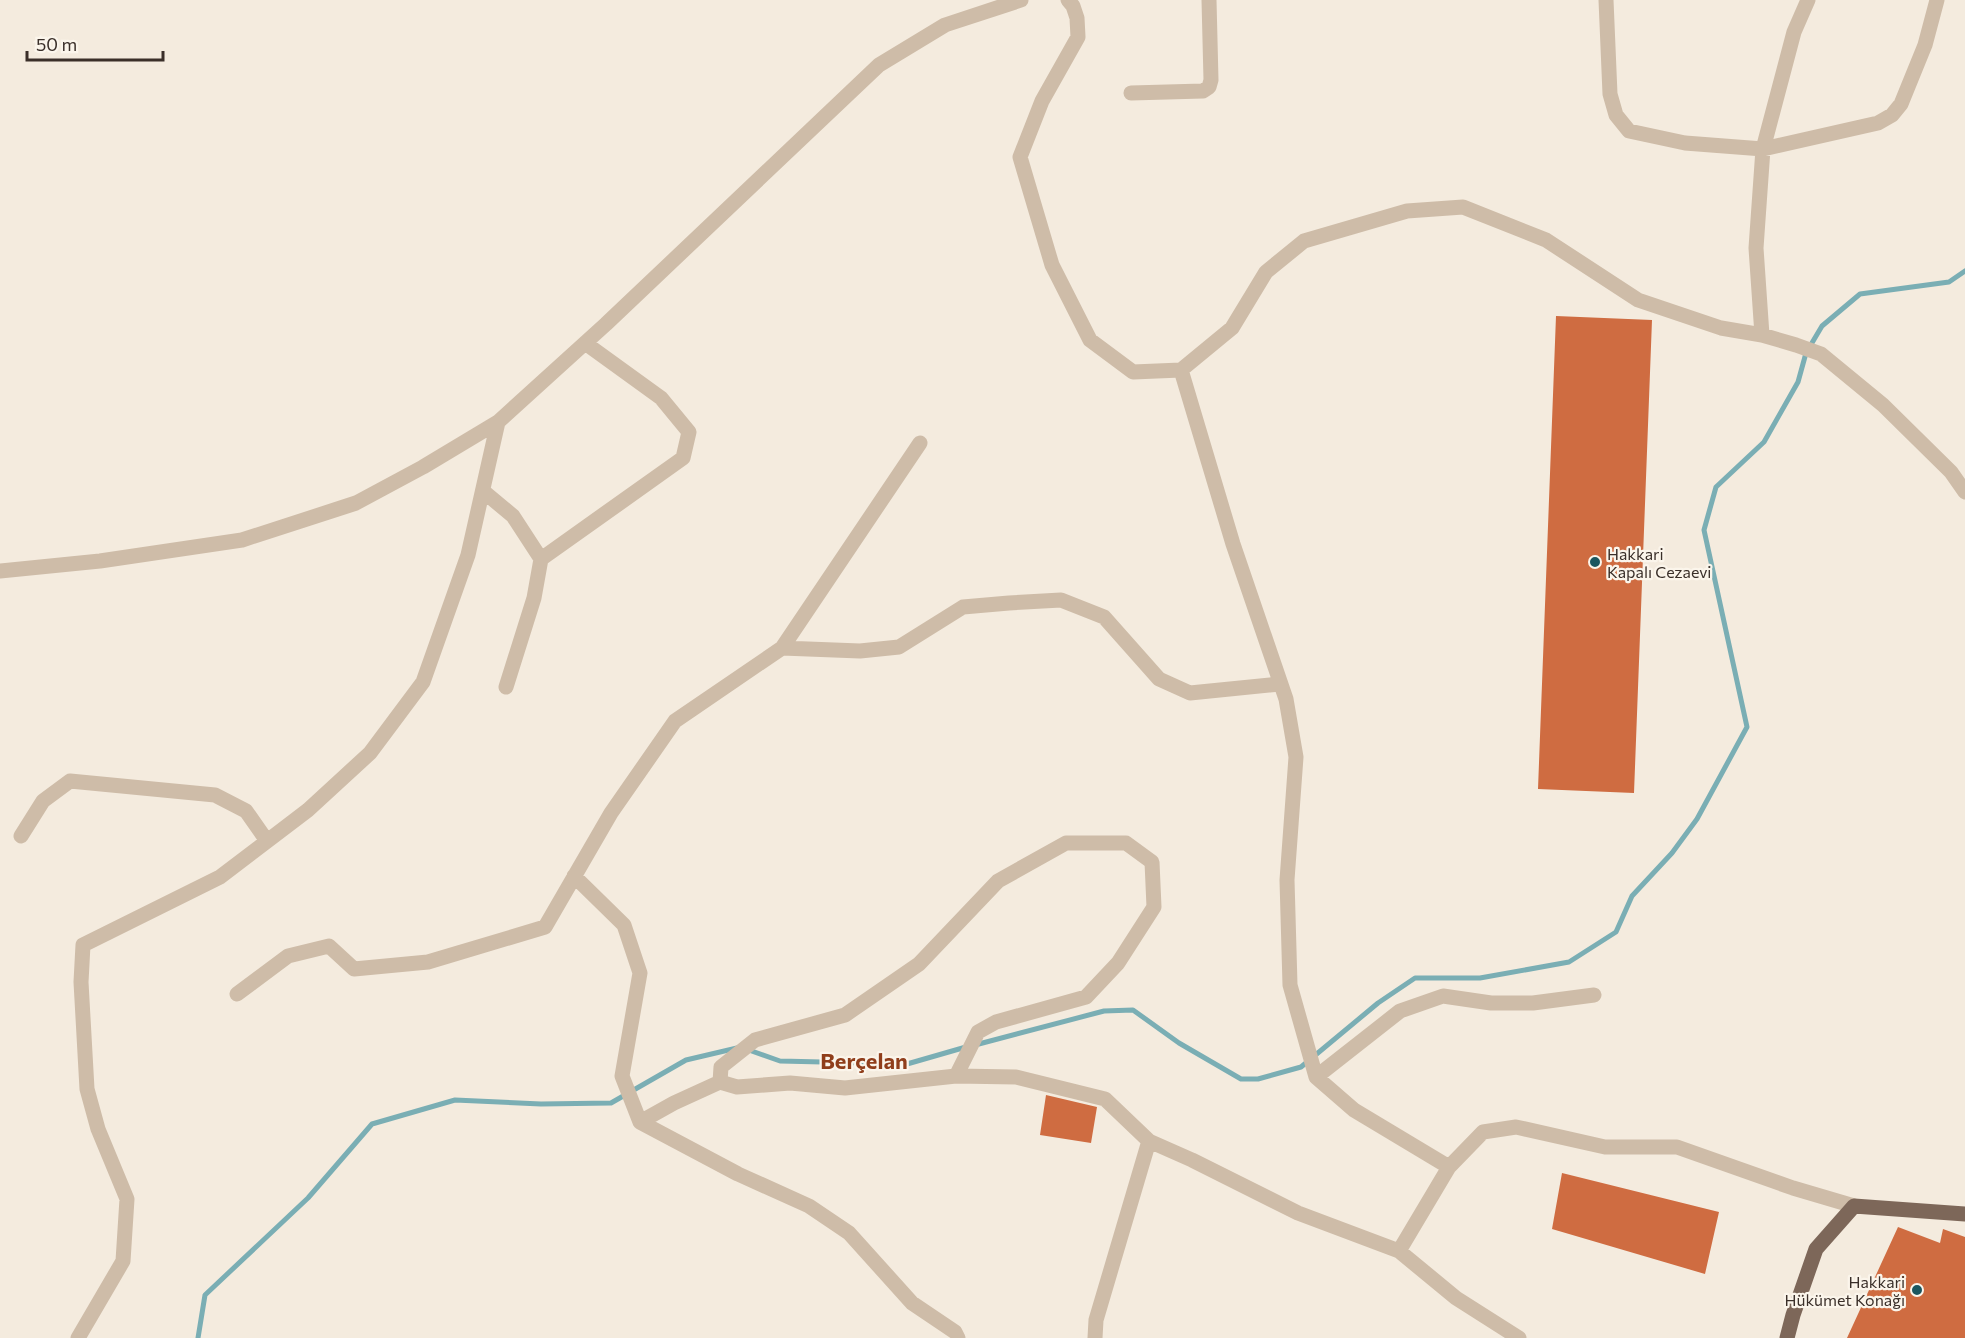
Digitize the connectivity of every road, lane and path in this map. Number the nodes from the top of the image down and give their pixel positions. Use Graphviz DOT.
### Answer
graph roads {
  1 [pos="1021,0"];
  2 [pos="1209,0"];
  3 [pos="1606,0"];
  4 [pos="1808,0"];
  5 [pos="1936,0"];
  6 [pos="1073,2"];
  7 [pos="1131,93"];
  8 [pos="1763,149"];
  9 [pos="1762,335"];
  10 [pos="585,343"];
  11 [pos="1181,370"];
  12 [pos="498,423"];
  13 [pos="920,443"];
  14 [pos="483,491"];
  15 [pos="1965,492"];
  16 [pos="541,559"];
  17 [pos="0,571"];
  18 [pos="782,648"];
  19 [pos="1280,684"];
  20 [pos="506,687"];
  21 [pos="21,836"];
  22 [pos="267,842"];
  23 [pos="574,876"];
  24 [pos="237,994"];
  25 [pos="1594,995"];
  26 [pos="956,1076"];
  27 [pos="1316,1077"];
  28 [pos="720,1082"];
  29 [pos="640,1122"];
  30 [pos="1149,1141"];
  31 [pos="1449,1167"];
  32 [pos="1854,1206"];
  33 [pos="1965,1214"];
  34 [pos="1399,1251"];
  35 [pos="78,1338"];
  36 [pos="958,1338"];
  37 [pos="1095,1338"];
  38 [pos="1519,1338"];
  39 [pos="1787,1338"];
  1 -- 10 [label="street"];
  2 -- 7 [label="street"];
  3 -- 8 [label="street"];
  4 -- 8 [label="street"];
  5 -- 8 [label="street"];
  6 -- 11 [label="street"];
  8 -- 9 [label="street"];
  9 -- 11 [label="street"];
  9 -- 15 [label="street"];
  10 -- 12 [label="street"];
  10 -- 16 [label="street"];
  11 -- 19 [label="street"];
  12 -- 14 [label="street"];
  12 -- 17 [label="street"];
  13 -- 18 [label="street"];
  14 -- 16 [label="street"];
  14 -- 22 [label="street"];
  16 -- 20 [label="street"];
  18 -- 19 [label="street"];
  18 -- 23 [label="street"];
  19 -- 27 [label="street"];
  21 -- 22 [label="street"];
  22 -- 35 [label="street"];
  23 -- 24 [label="street"];
  23 -- 29 [label="street"];
  25 -- 27 [label="street"];
  26 -- 28 [label="street"];
  26 -- 28 [label="street"];
  26 -- 30 [label="street"];
  27 -- 31 [label="street"];
  28 -- 29 [label="street"];
  29 -- 36 [label="street"];
  30 -- 34 [label="street"];
  30 -- 37 [label="street"];
  31 -- 32 [label="street"];
  31 -- 34 [label="street"];
  32 -- 33 [label="main road"];
  32 -- 39 [label="main road"];
  34 -- 38 [label="street"];
}
